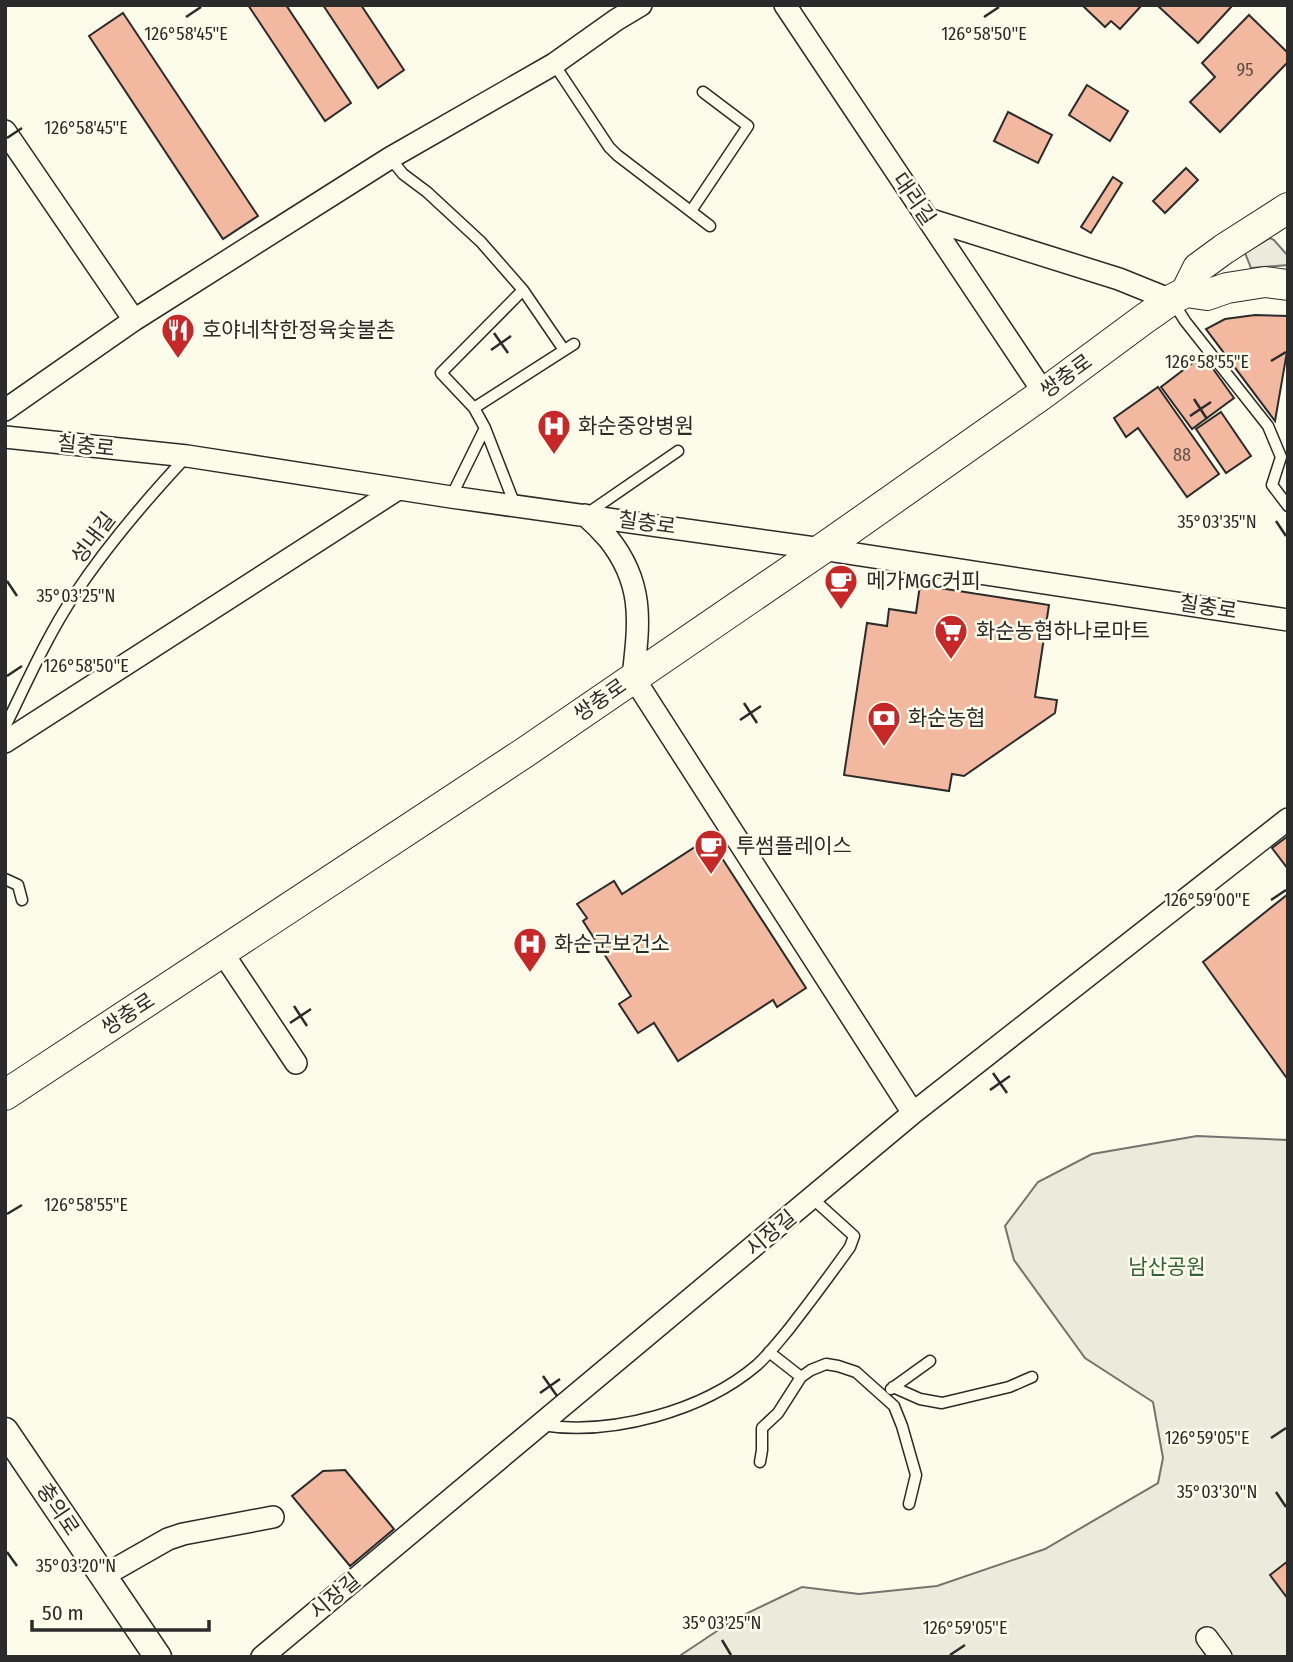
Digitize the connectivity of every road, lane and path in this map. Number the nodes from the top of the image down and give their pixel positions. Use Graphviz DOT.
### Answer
graph roads {
  1 [pos="641,5"];
  2 [pos="785,5"];
  3 [pos="554,64"];
  4 [pos="703,92"];
  5 [pos="5,131"];
  6 [pos="390,158"];
  7 [pos="1288,208"];
  8 [pos="691,211"];
  9 [pos="928,219"];
  10 [pos="710,226"];
  11 [pos="1288,285"];
  12 [pos="523,289"];
  13 [pos="1179,296"];
  14 [pos="134,320"];
  15 [pos="1044,393"];
  16 [pos="474,408"];
  17 [pos="5,410"];
  18 [pos="485,428"];
  19 [pos="5,437"];
  20 [pos="678,451"];
  21 [pos="187,456"];
  22 [pos="398,489"];
  23 [pos="451,497"];
  24 [pos="515,505"];
  25 [pos="1288,506"];
  26 [pos="585,514"];
  27 [pos="822,549"];
  28 [pos="1288,620"];
  29 [pos="633,677"];
  30 [pos="5,727"];
  31 [pos="5,742"];
  32 [pos="1288,819"];
  33 [pos="5,879"];
  34 [pos="22,900"];
  35 [pos="222,953"];
  36 [pos="296,1063"];
  37 [pos="5,1095"];
  38 [pos="913,1113"];
  39 [pos="812,1198"];
  40 [pos="769,1352"];
  41 [pos="930,1361"];
  42 [pos="801,1377"];
  43 [pos="1032,1377"];
  44 [pos="894,1387"];
  45 [pos="884,1395"];
  46 [pos="540,1425"];
  47 [pos="5,1431"];
  48 [pos="760,1462"];
  49 [pos="909,1504"];
  50 [pos="274,1517"];
  51 [pos="103,1576"];
  52 [pos="1207,1638"];
  53 [pos="158,1657"];
  54 [pos="262,1657"];
  55 [pos="1222,1657"];
  1 -- 3 [label="street"];
  2 -- 9 [label="street, 대리길"];
  3 -- 6 [label="street"];
  3 -- 8 [label="lane"];
  4 -- 8 [label="lane"];
  5 -- 14 [label="street"];
  6 -- 12 [label="lane"];
  6 -- 14 [label="street"];
  7 -- 13 [label="main road, 쌍충로"];
  8 -- 10 [label="lane"];
  9 -- 13 [label="street"];
  9 -- 15 [label="street, 대리길"];
  11 -- 13 [label="main road"];
  12 -- 16 [label="lane"];
  12 -- 16 [label="lane"];
  13 -- 15 [label="main road, 쌍충로"];
  13 -- 25 [label="lane"];
  14 -- 17 [label="street"];
  15 -- 27 [label="main road, 쌍충로"];
  16 -- 18 [label="lane"];
  18 -- 23 [label="lane"];
  18 -- 24 [label="lane"];
  19 -- 21 [label="street, 칠충로"];
  20 -- 26 [label="lane"];
  21 -- 22 [label="street, 칠충로"];
  21 -- 30 [label="lane, 성내길"];
  22 -- 23 [label="street, 칠충로"];
  22 -- 31 [label="street"];
  23 -- 24 [label="street, 칠충로"];
  24 -- 26 [label="street, 칠충로"];
  26 -- 27 [label="street, 칠충로"];
  26 -- 29 [label="street"];
  27 -- 28 [label="street, 칠충로"];
  27 -- 29 [label="main road, 쌍충로"];
  29 -- 35 [label="main road, 쌍충로"];
  29 -- 38 [label="street"];
  32 -- 38 [label="street, 시장길"];
  33 -- 34 [label="lane"];
  35 -- 36 [label="street"];
  35 -- 37 [label="main road, 쌍충로"];
  38 -- 39 [label="street, 시장길"];
  39 -- 40 [label="lane"];
  39 -- 46 [label="street, 시장길"];
  40 -- 42 [label="lane"];
  40 -- 46 [label="lane"];
  41 -- 44 [label="lane"];
  42 -- 45 [label="lane"];
  42 -- 48 [label="lane"];
  43 -- 44 [label="lane"];
  44 -- 45 [label="lane"];
  45 -- 49 [label="lane"];
  46 -- 54 [label="street, 시장길"];
  47 -- 51 [label="street, 충의로"];
  50 -- 51 [label="street"];
  51 -- 53 [label="street, 충의로"];
  52 -- 55 [label="street"];
}
